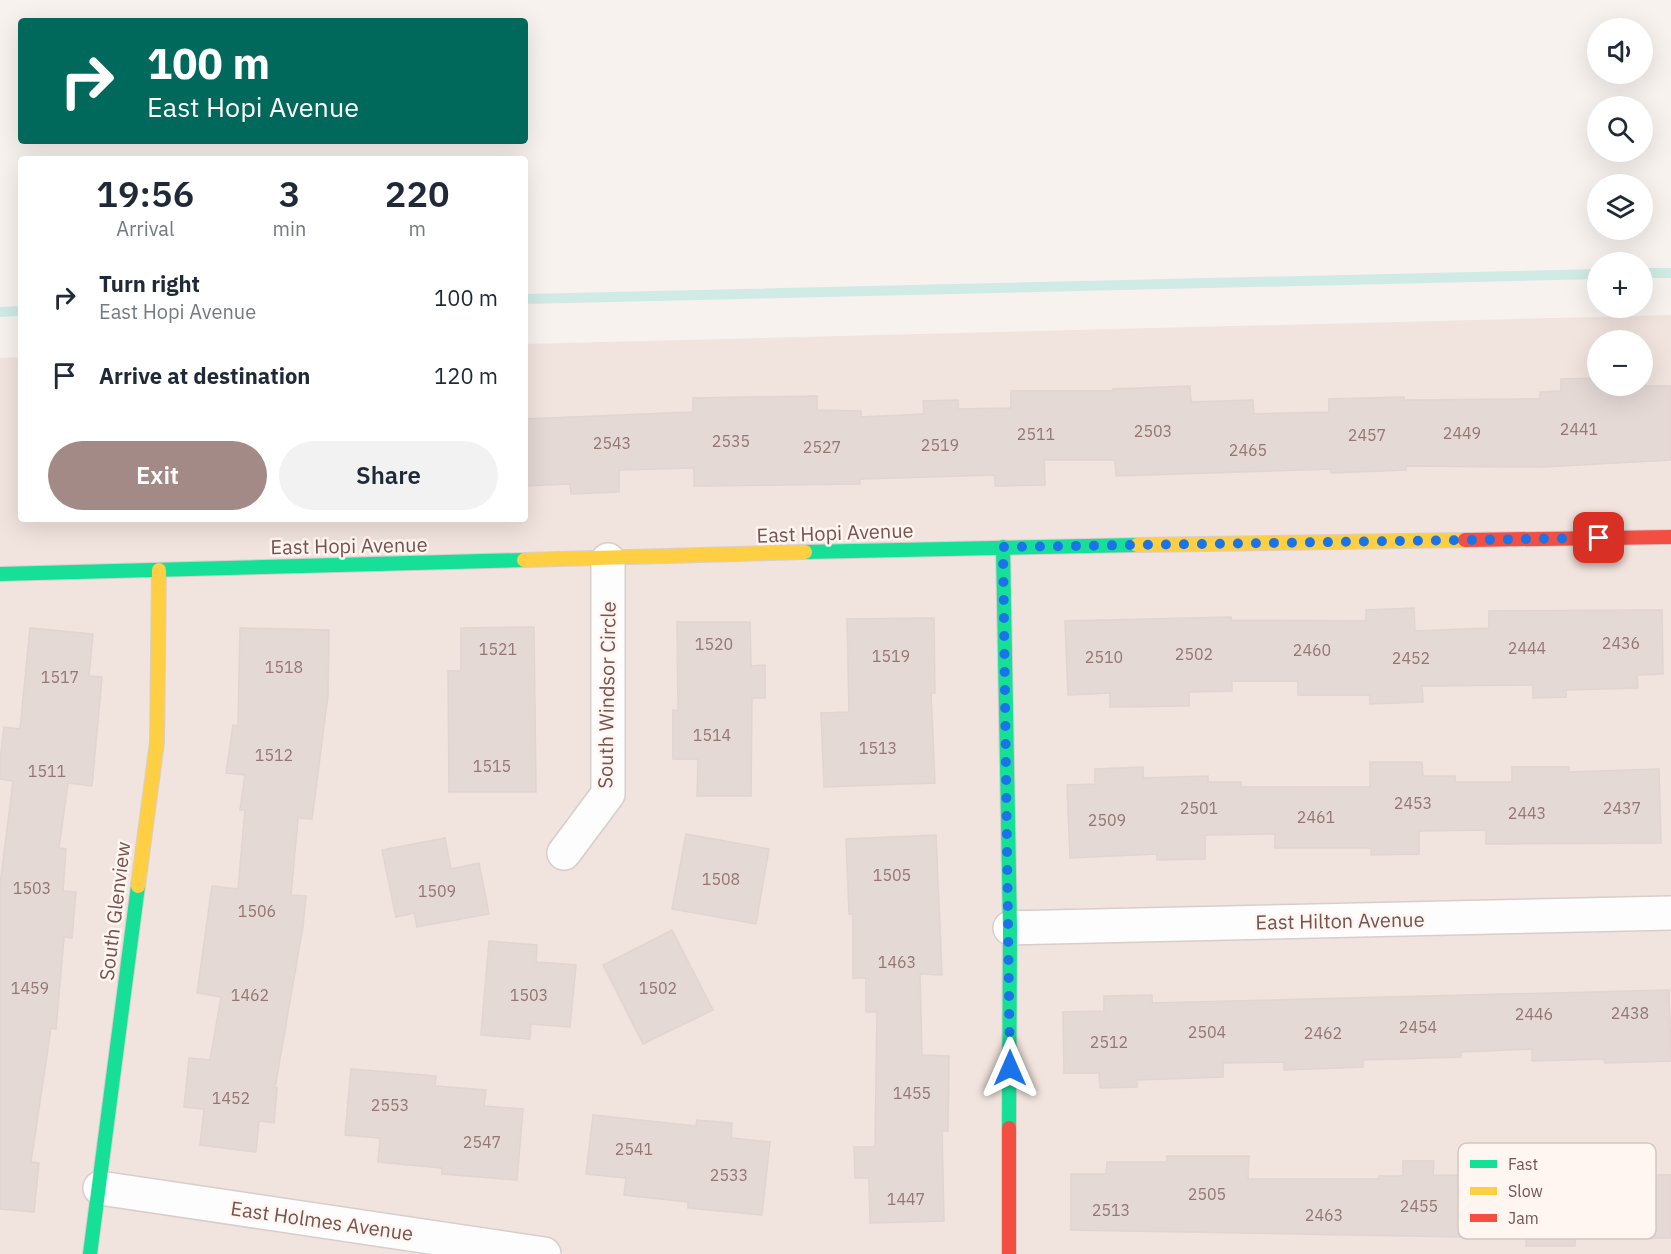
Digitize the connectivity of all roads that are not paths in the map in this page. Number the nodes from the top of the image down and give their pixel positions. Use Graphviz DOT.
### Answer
graph roads {
  1 [pos="1671,537"];
  2 [pos="1003,547"];
  3 [pos="608,560"];
  4 [pos="159,570"];
  5 [pos="0,574"];
  6 [pos="564,853"];
  7 [pos="1671,914"];
  8 [pos="1010,928"];
  9 [pos="100,1188"];
  10 [pos="90,1254"];
  11 [pos="544,1254"];
  12 [pos="1009,1254"];
  1 -- 2 [label="street, East Hopi Avenue"];
  2 -- 3 [label="street, East Hopi Avenue"];
  2 -- 8 [label="street"];
  3 -- 4 [label="street, East Hopi Avenue"];
  3 -- 6 [label="street, South Windsor Circle"];
  4 -- 5 [label="street, East Hopi Avenue"];
  4 -- 9 [label="street, South Glenview"];
  7 -- 8 [label="street, East Hilton Avenue"];
  8 -- 12 [label="street"];
  9 -- 10 [label="street, South Glenview"];
  9 -- 11 [label="street, East Holmes Avenue"];
}
